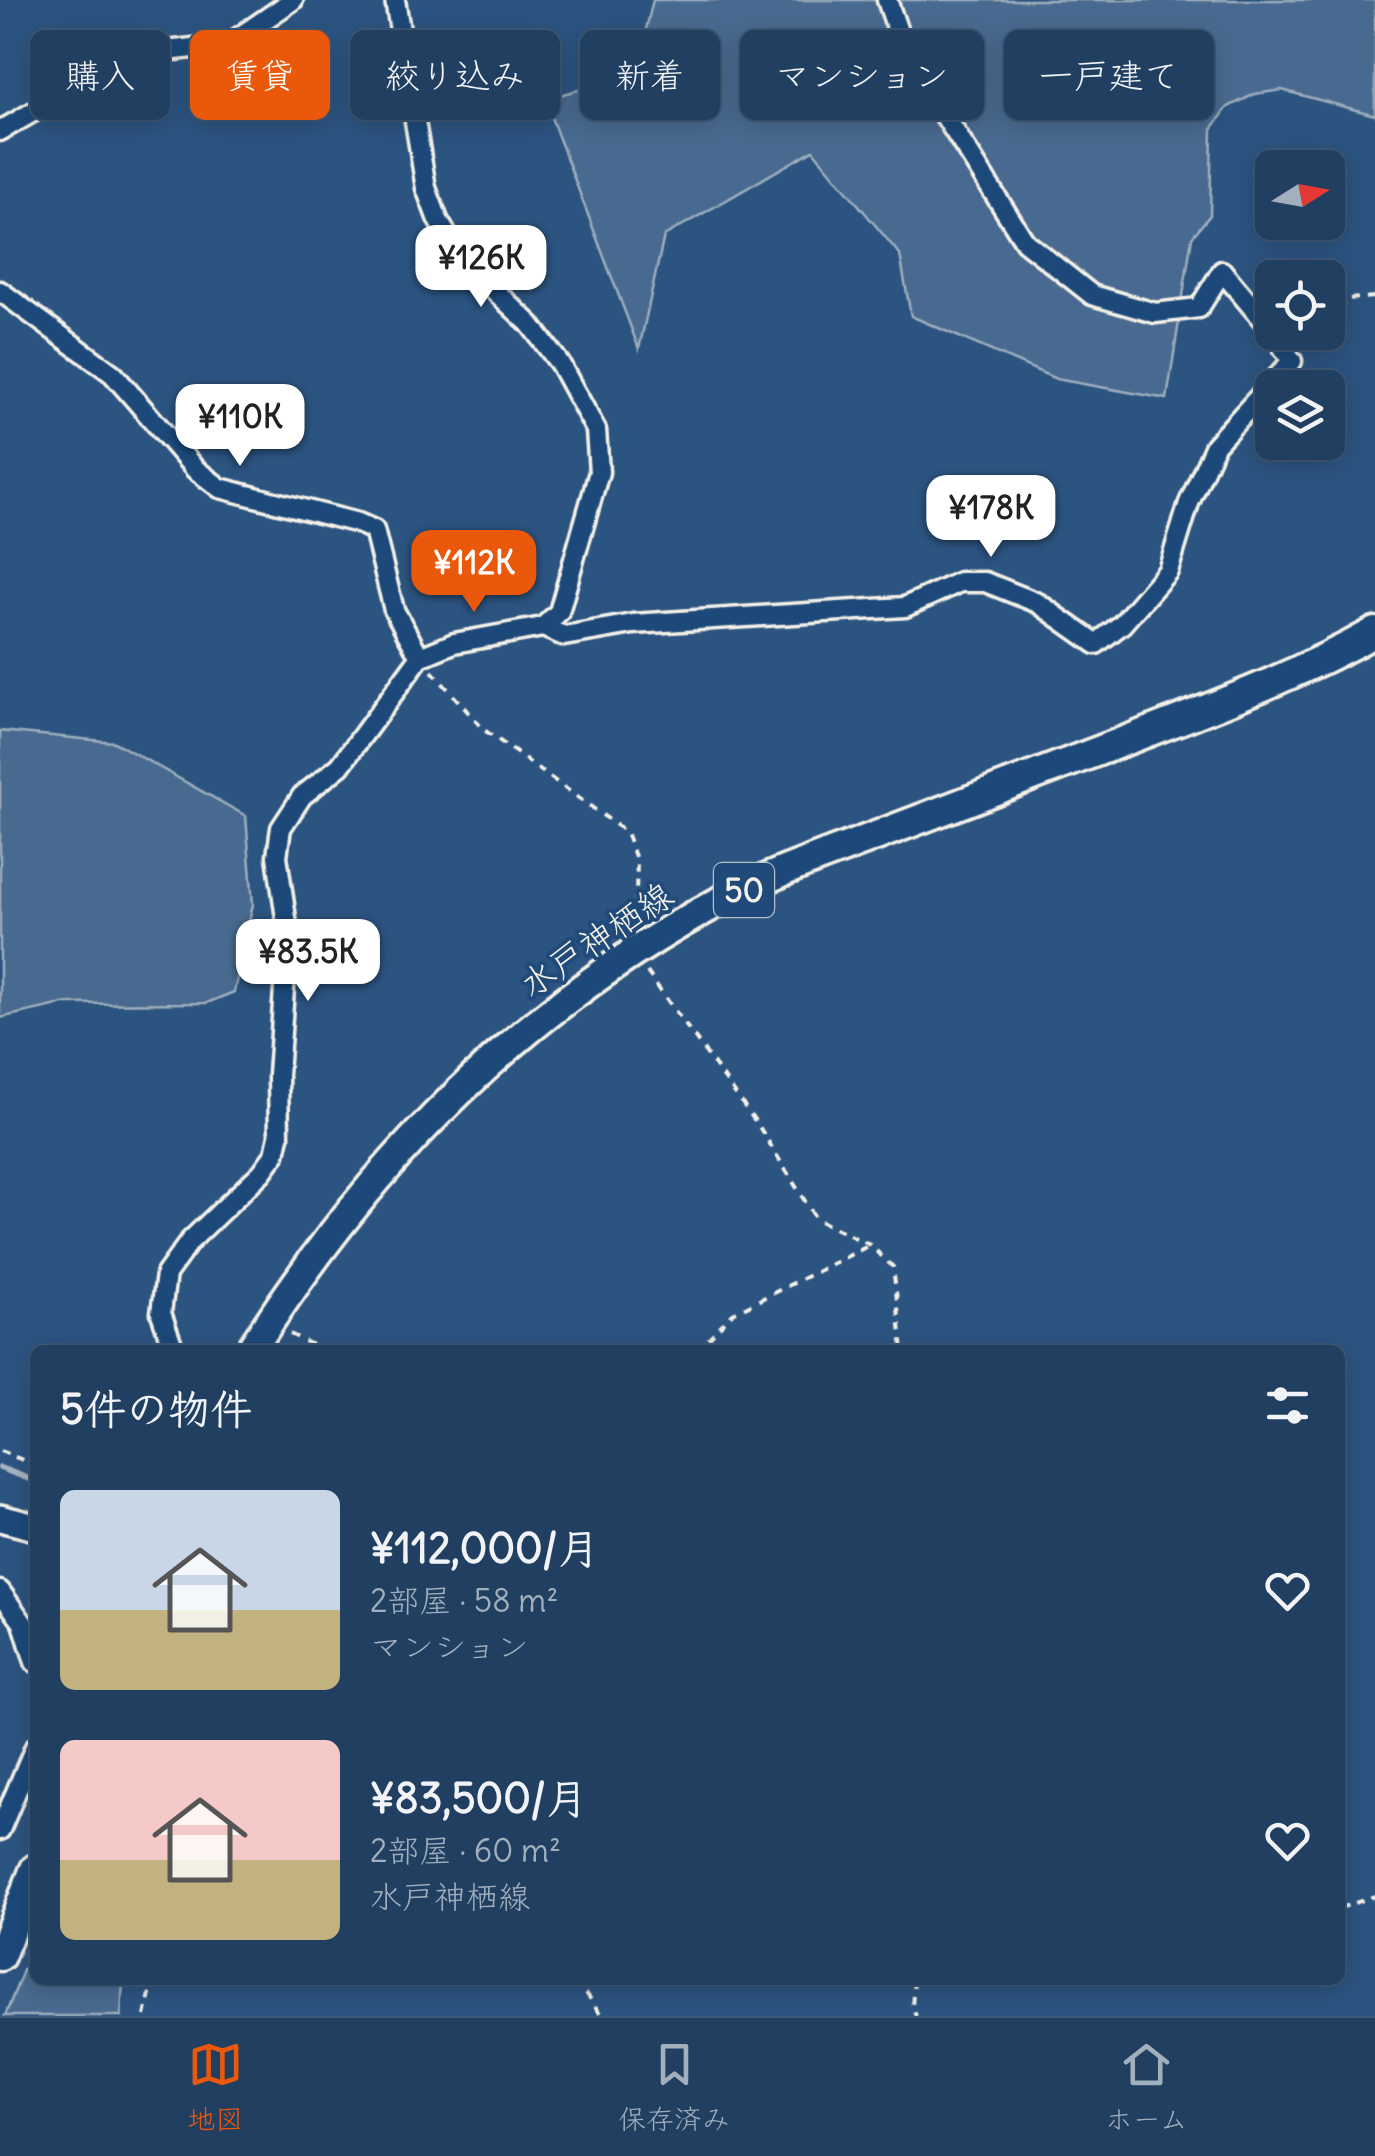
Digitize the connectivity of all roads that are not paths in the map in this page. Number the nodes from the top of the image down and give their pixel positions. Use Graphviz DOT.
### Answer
graph roads {
  1 [pos="293,0"];
  2 [pos="395,0"];
  3 [pos="887,0"];
  4 [pos="0,131"];
  5 [pos="0,291"];
  6 [pos="1255,310"];
  7 [pos="1285,350"];
  8 [pos="543,627"];
  9 [pos="1375,632"];
  10 [pos="420,657"];
  11 [pos="172,1345"];
  12 [pos="254,1345"];
  13 [pos="0,1518"];
  14 [pos="30,1526"];
  15 [pos="0,1591"];
  16 [pos="30,1644"];
  17 [pos="30,1759"];
  18 [pos="0,1830"];
  19 [pos="30,1881"];
  20 [pos="0,1956"];
  1 -- 4 [label="street"];
  2 -- 8 [label="street"];
  3 -- 6 [label="street"];
  5 -- 10 [label="street"];
  7 -- 8 [label="street"];
  8 -- 10 [label="street"];
  9 -- 12 [label="main road, 水戸神栖線 / 50"];
  10 -- 11 [label="street"];
  13 -- 14 [label="street"];
  15 -- 16 [label="street"];
  17 -- 18 [label="street"];
  19 -- 20 [label="main road"];
}
